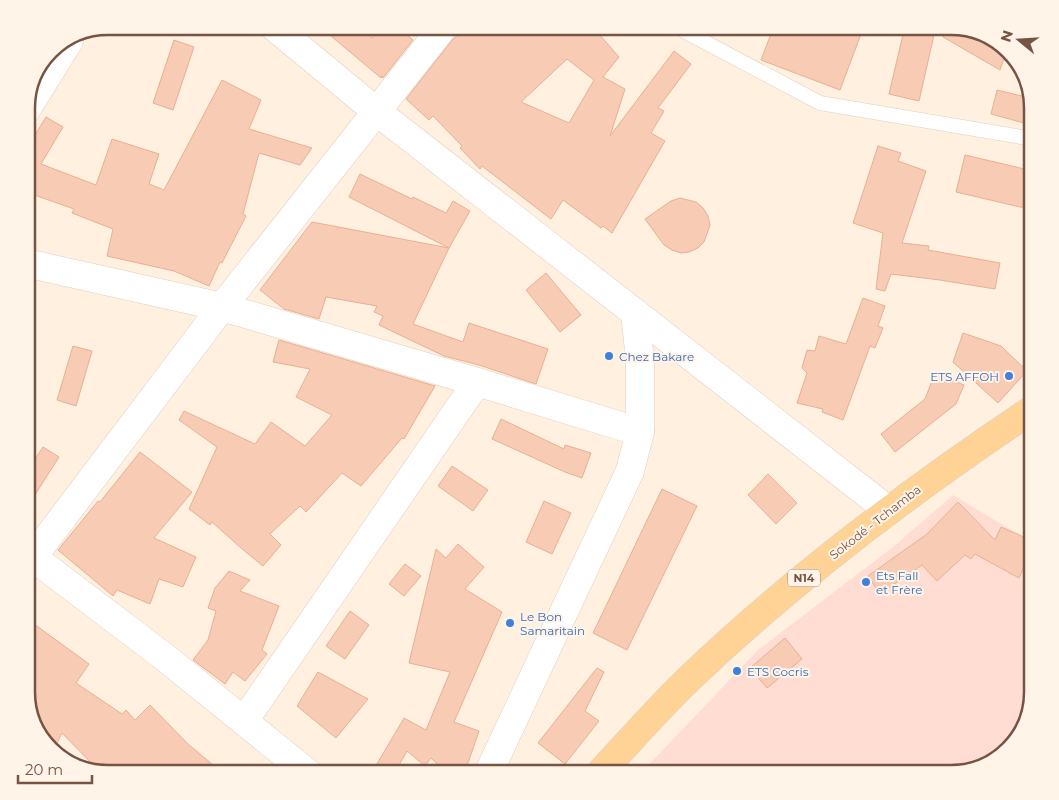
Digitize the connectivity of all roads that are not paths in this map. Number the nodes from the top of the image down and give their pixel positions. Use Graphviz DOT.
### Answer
graph roads {
  1 [pos="284,35"];
  2 [pos="437,35"];
  3 [pos="692,35"];
  4 [pos="64,50"];
  5 [pos="36,94"];
  6 [pos="376,111"];
  7 [pos="1024,137"];
  8 [pos="35,265"];
  9 [pos="222,307"];
  10 [pos="635,312"];
  11 [pos="477,382"];
  12 [pos="1024,417"];
  13 [pos="640,432"];
  14 [pos="888,510"];
  15 [pos="35,551"];
  16 [pos="35,563"];
  17 [pos="244,721"];
  18 [pos="298,765"];
  19 [pos="492,765"];
  20 [pos="608,765"];
  1 -- 6 [label="street"];
  2 -- 6 [label="street"];
  3 -- 7 [label="lane"];
  4 -- 5 [label="street"];
  6 -- 9 [label="street"];
  6 -- 10 [label="street"];
  8 -- 9 [label="street"];
  9 -- 11 [label="street"];
  9 -- 15 [label="street"];
  10 -- 13 [label="street"];
  10 -- 14 [label="street"];
  11 -- 13 [label="street"];
  11 -- 17 [label="street"];
  12 -- 14 [label="main road, Sokodé - Tchamba / N14"];
  13 -- 19 [label="street"];
  14 -- 20 [label="main road, Sokodé - Tchamba / N14"];
  16 -- 17 [label="street"];
  17 -- 18 [label="street"];
}
